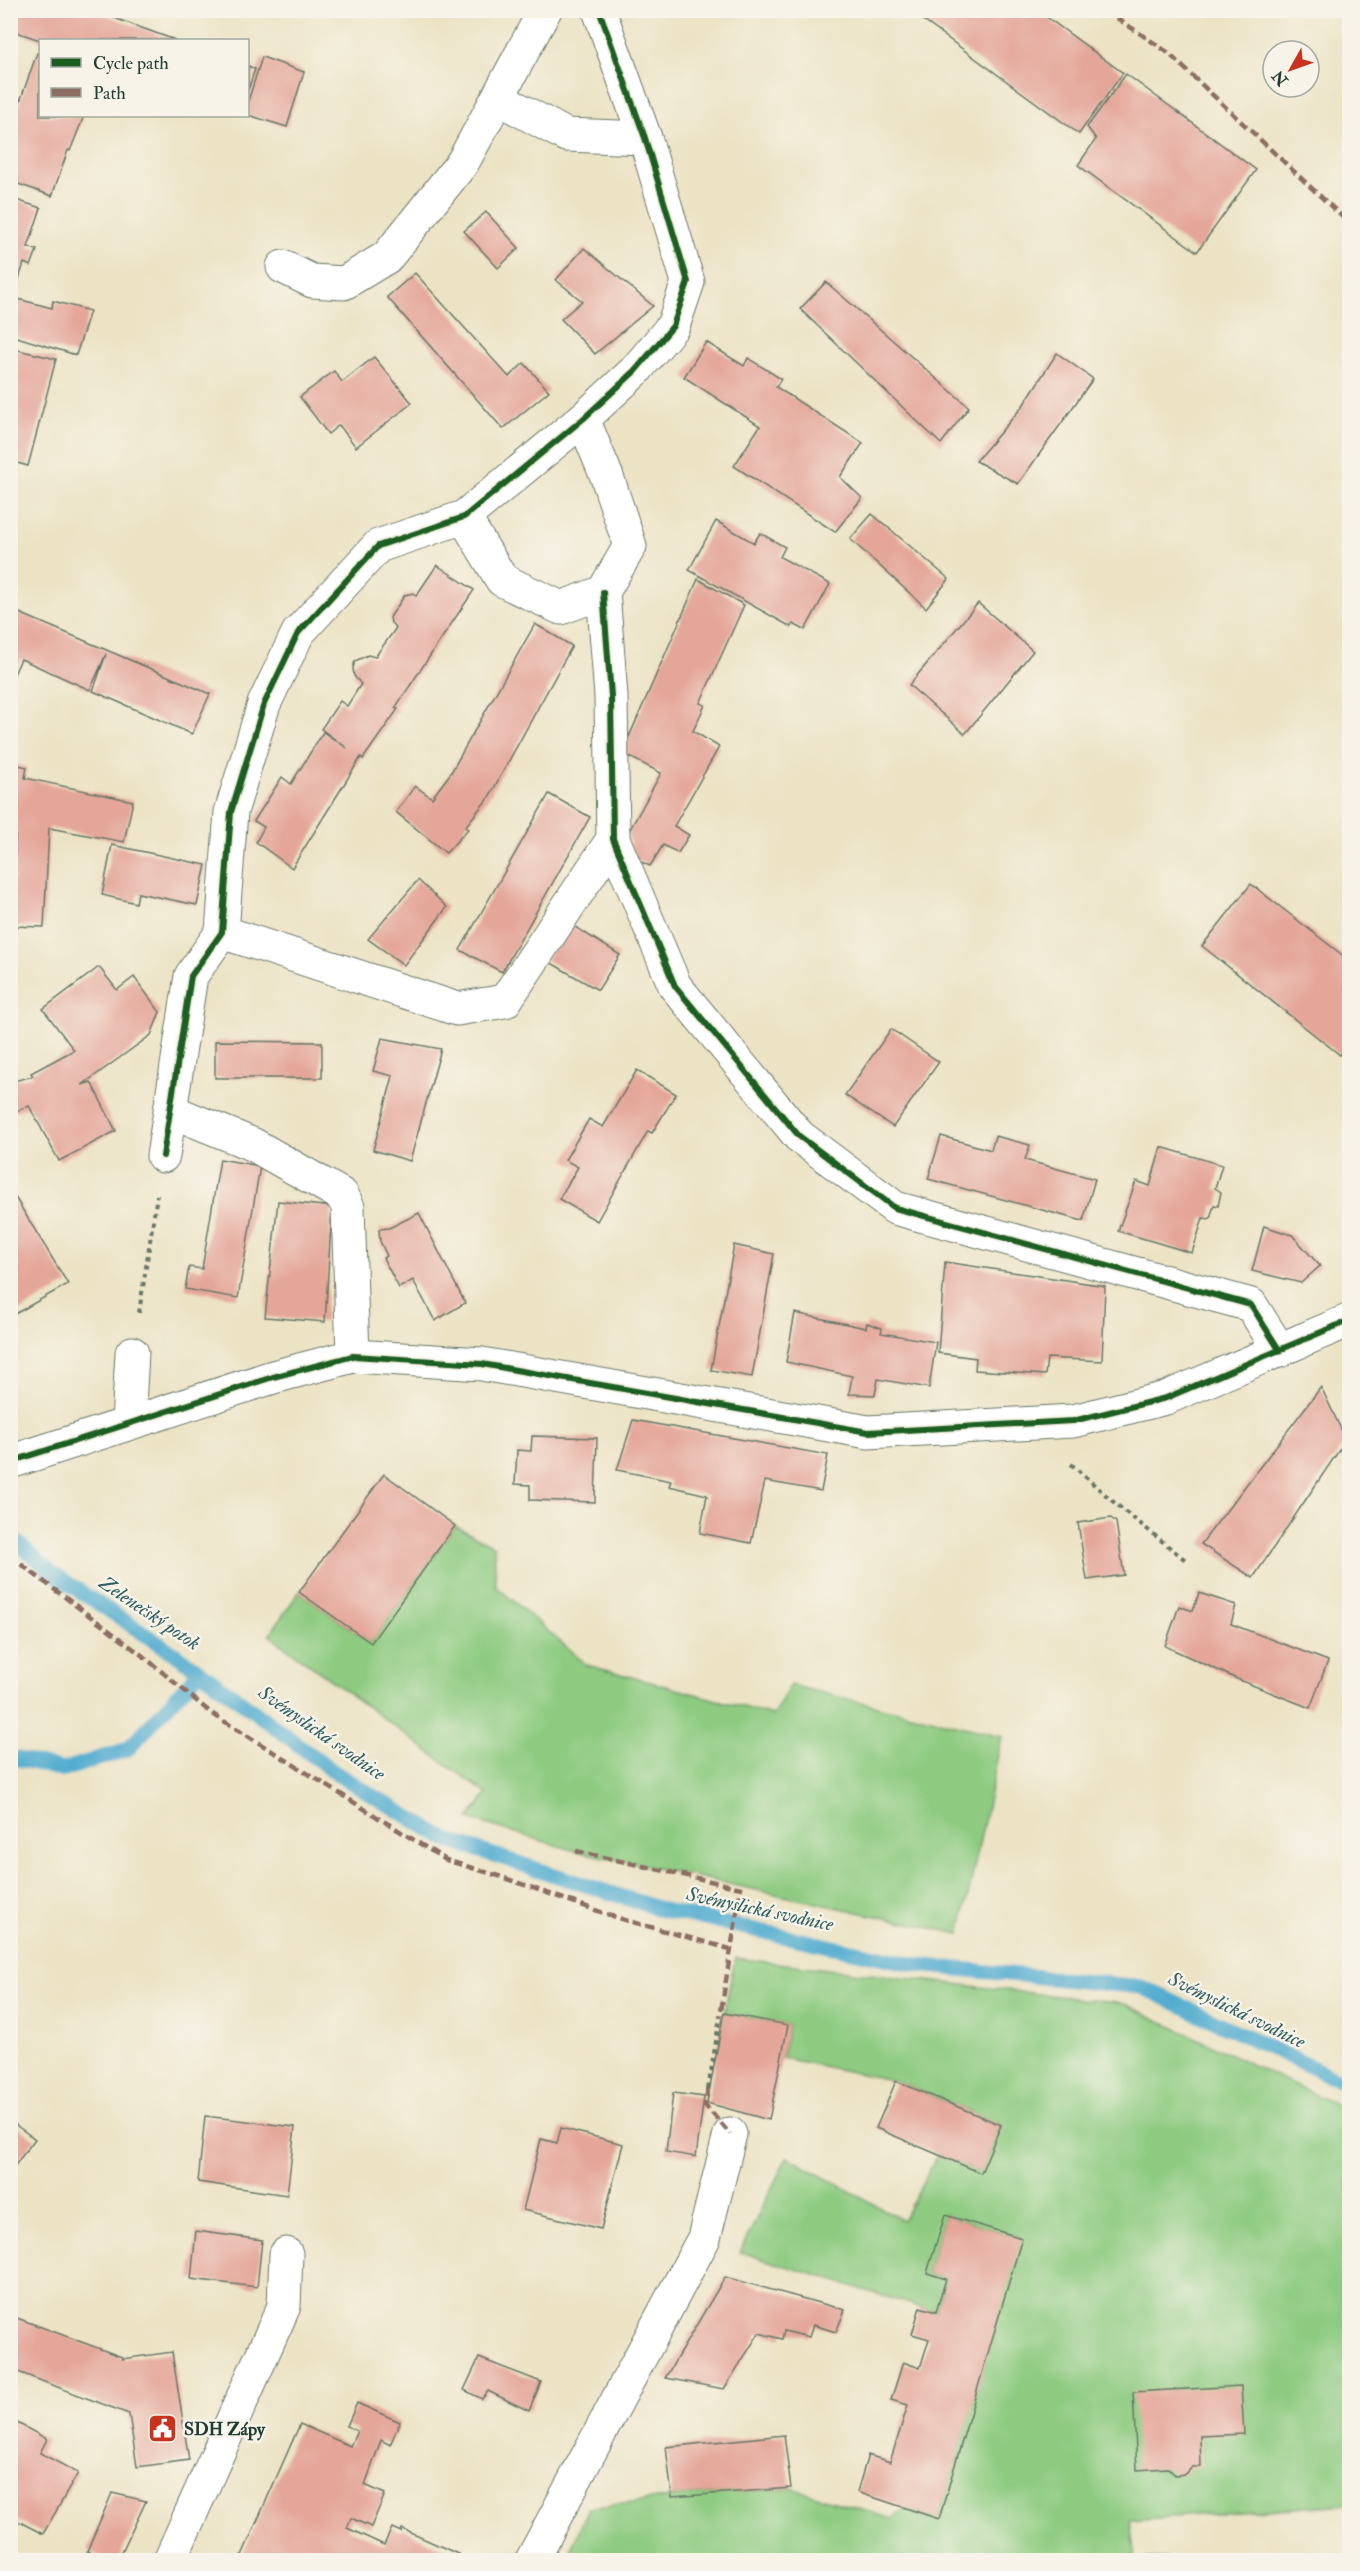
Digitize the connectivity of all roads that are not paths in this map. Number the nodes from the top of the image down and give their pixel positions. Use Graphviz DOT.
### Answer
graph roads {
  1 [pos="545,10"];
  2 [pos="598,10"];
  3 [pos="498,98"];
  4 [pos="645,138"];
  5 [pos="283,267"];
  6 [pos="583,419"];
  7 [pos="464,517"];
  8 [pos="603,592"];
  9 [pos="613,839"];
  10 [pos="222,932"];
  11 [pos="171,1111"];
  12 [pos="163,1156"];
  13 [pos="1350,1320"];
  14 [pos="1280,1351"];
  15 [pos="132,1353"];
  16 [pos="353,1356"];
  17 [pos="128,1423"];
  18 [pos="10,1462"];
  19 [pos="730,2134"];
  20 [pos="286,2254"];
  21 [pos="170,2560"];
  22 [pos="532,2560"];
  1 -- 3 [label="street"];
  2 -- 4 [label="street"];
  3 -- 4 [label="street"];
  3 -- 5 [label="street"];
  4 -- 6 [label="street"];
  6 -- 7 [label="street"];
  6 -- 8 [label="street"];
  7 -- 8 [label="street"];
  7 -- 10 [label="street"];
  8 -- 9 [label="street"];
  9 -- 10 [label="street"];
  9 -- 14 [label="street"];
  10 -- 11 [label="street"];
  11 -- 12 [label="street"];
  11 -- 16 [label="street"];
  13 -- 14 [label="street"];
  14 -- 16 [label="street"];
  15 -- 17 [label="street"];
  16 -- 17 [label="street"];
  17 -- 18 [label="street"];
  19 -- 22 [label="street"];
  20 -- 21 [label="street"];
}
